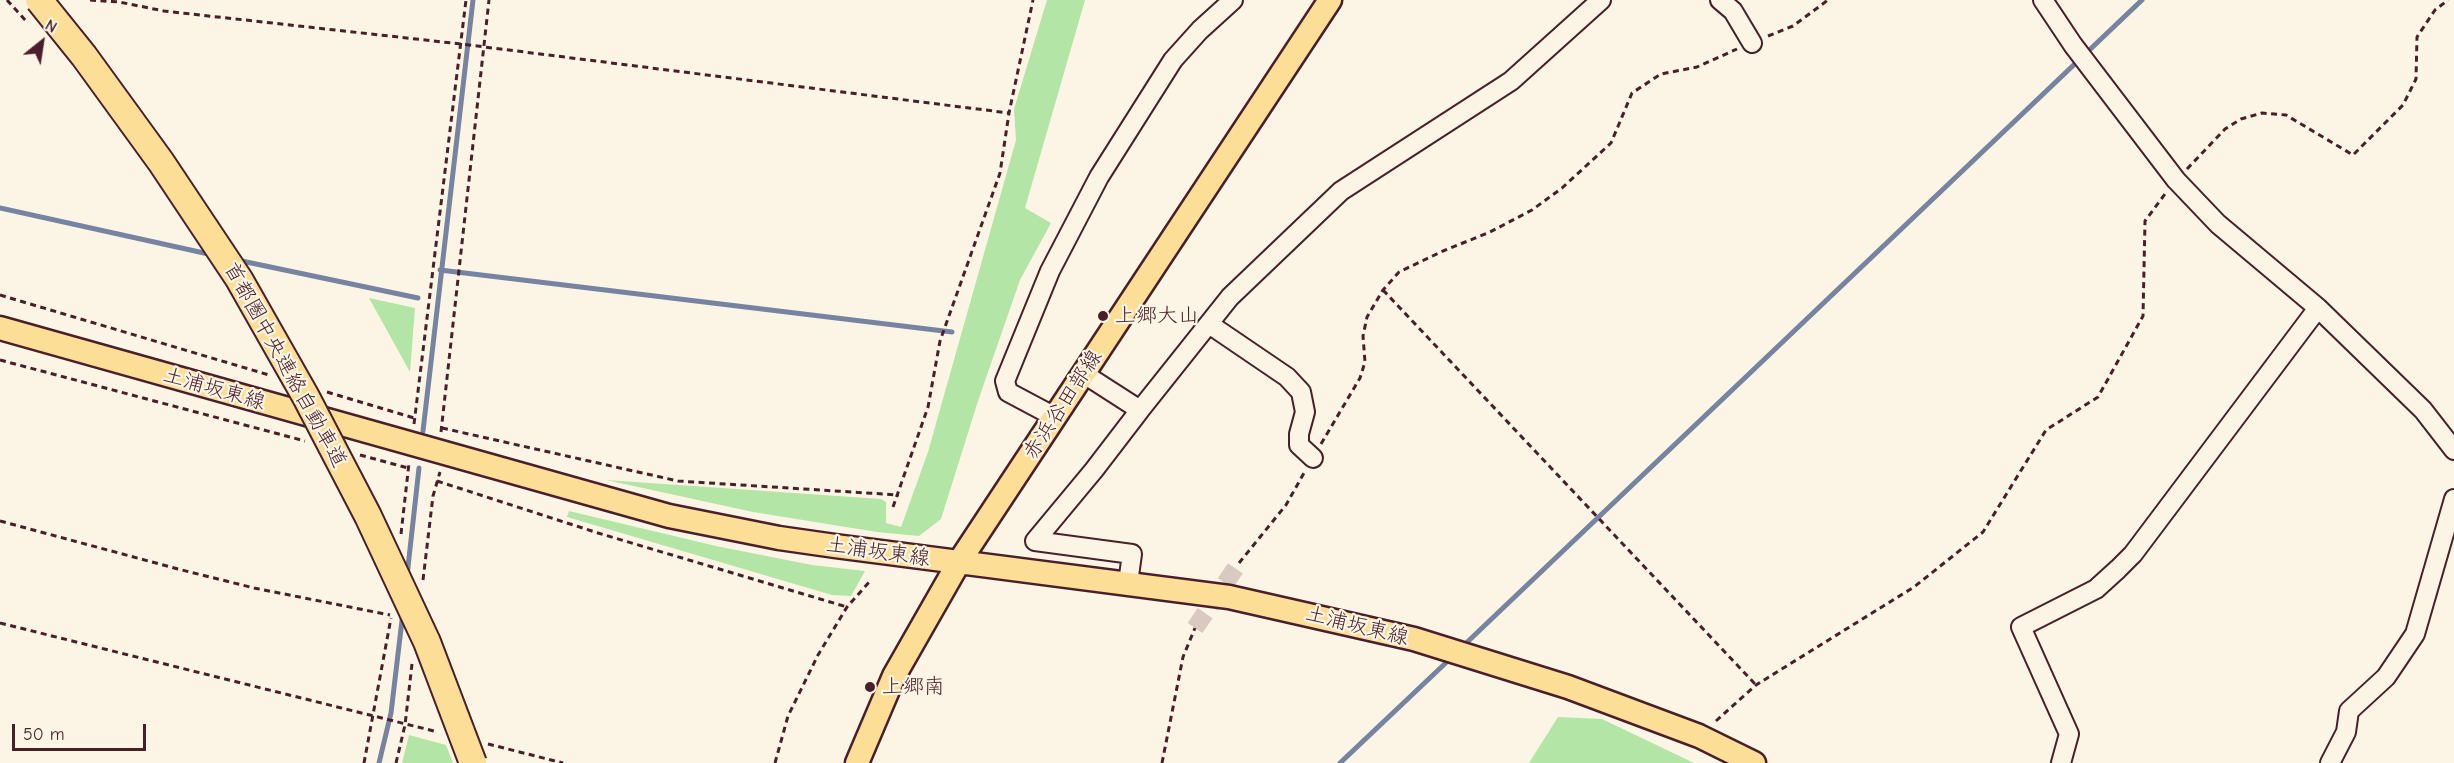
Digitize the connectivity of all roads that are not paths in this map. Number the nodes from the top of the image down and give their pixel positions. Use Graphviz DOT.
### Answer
graph roads {
  1 [pos="39,0"];
  2 [pos="1233,0"];
  3 [pos="1330,0"];
  4 [pos="1601,0"];
  5 [pos="1720,0"];
  6 [pos="2043,0"];
  7 [pos="1752,43"];
  8 [pos="2318,308"];
  9 [pos="1209,324"];
  10 [pos="0,328"];
  11 [pos="1084,374"];
  12 [pos="1140,410"];
  13 [pos="1055,417"];
  14 [pos="2454,450"];
  15 [pos="1313,458"];
  16 [pos="2454,499"];
  17 [pos="960,562"];
  18 [pos="1128,583"];
  19 [pos="473,763"];
  20 [pos="857,763"];
  21 [pos="1754,763"];
  22 [pos="2061,763"];
  23 [pos="2330,763"];
  1 -- 19 [label="highway, 首都圏中央連絡自動車道, bridge"];
  2 -- 13 [label="street"];
  3 -- 11 [label="main road, 赤浜谷田部線"];
  4 -- 9 [label="street"];
  5 -- 7 [label="street"];
  6 -- 8 [label="street"];
  8 -- 14 [label="street"];
  8 -- 22 [label="street"];
  9 -- 12 [label="street"];
  9 -- 15 [label="street"];
  10 -- 17 [label="main road, 土浦坂東線"];
  11 -- 12 [label="street"];
  11 -- 13 [label="main road, 赤浜谷田部線"];
  12 -- 18 [label="street"];
  13 -- 17 [label="main road, 赤浜谷田部線"];
  16 -- 23 [label="street"];
  17 -- 18 [label="main road, 土浦坂東線"];
  17 -- 20 [label="main road, 赤浜谷田部線"];
  18 -- 21 [label="main road, 土浦坂東線"];
}
